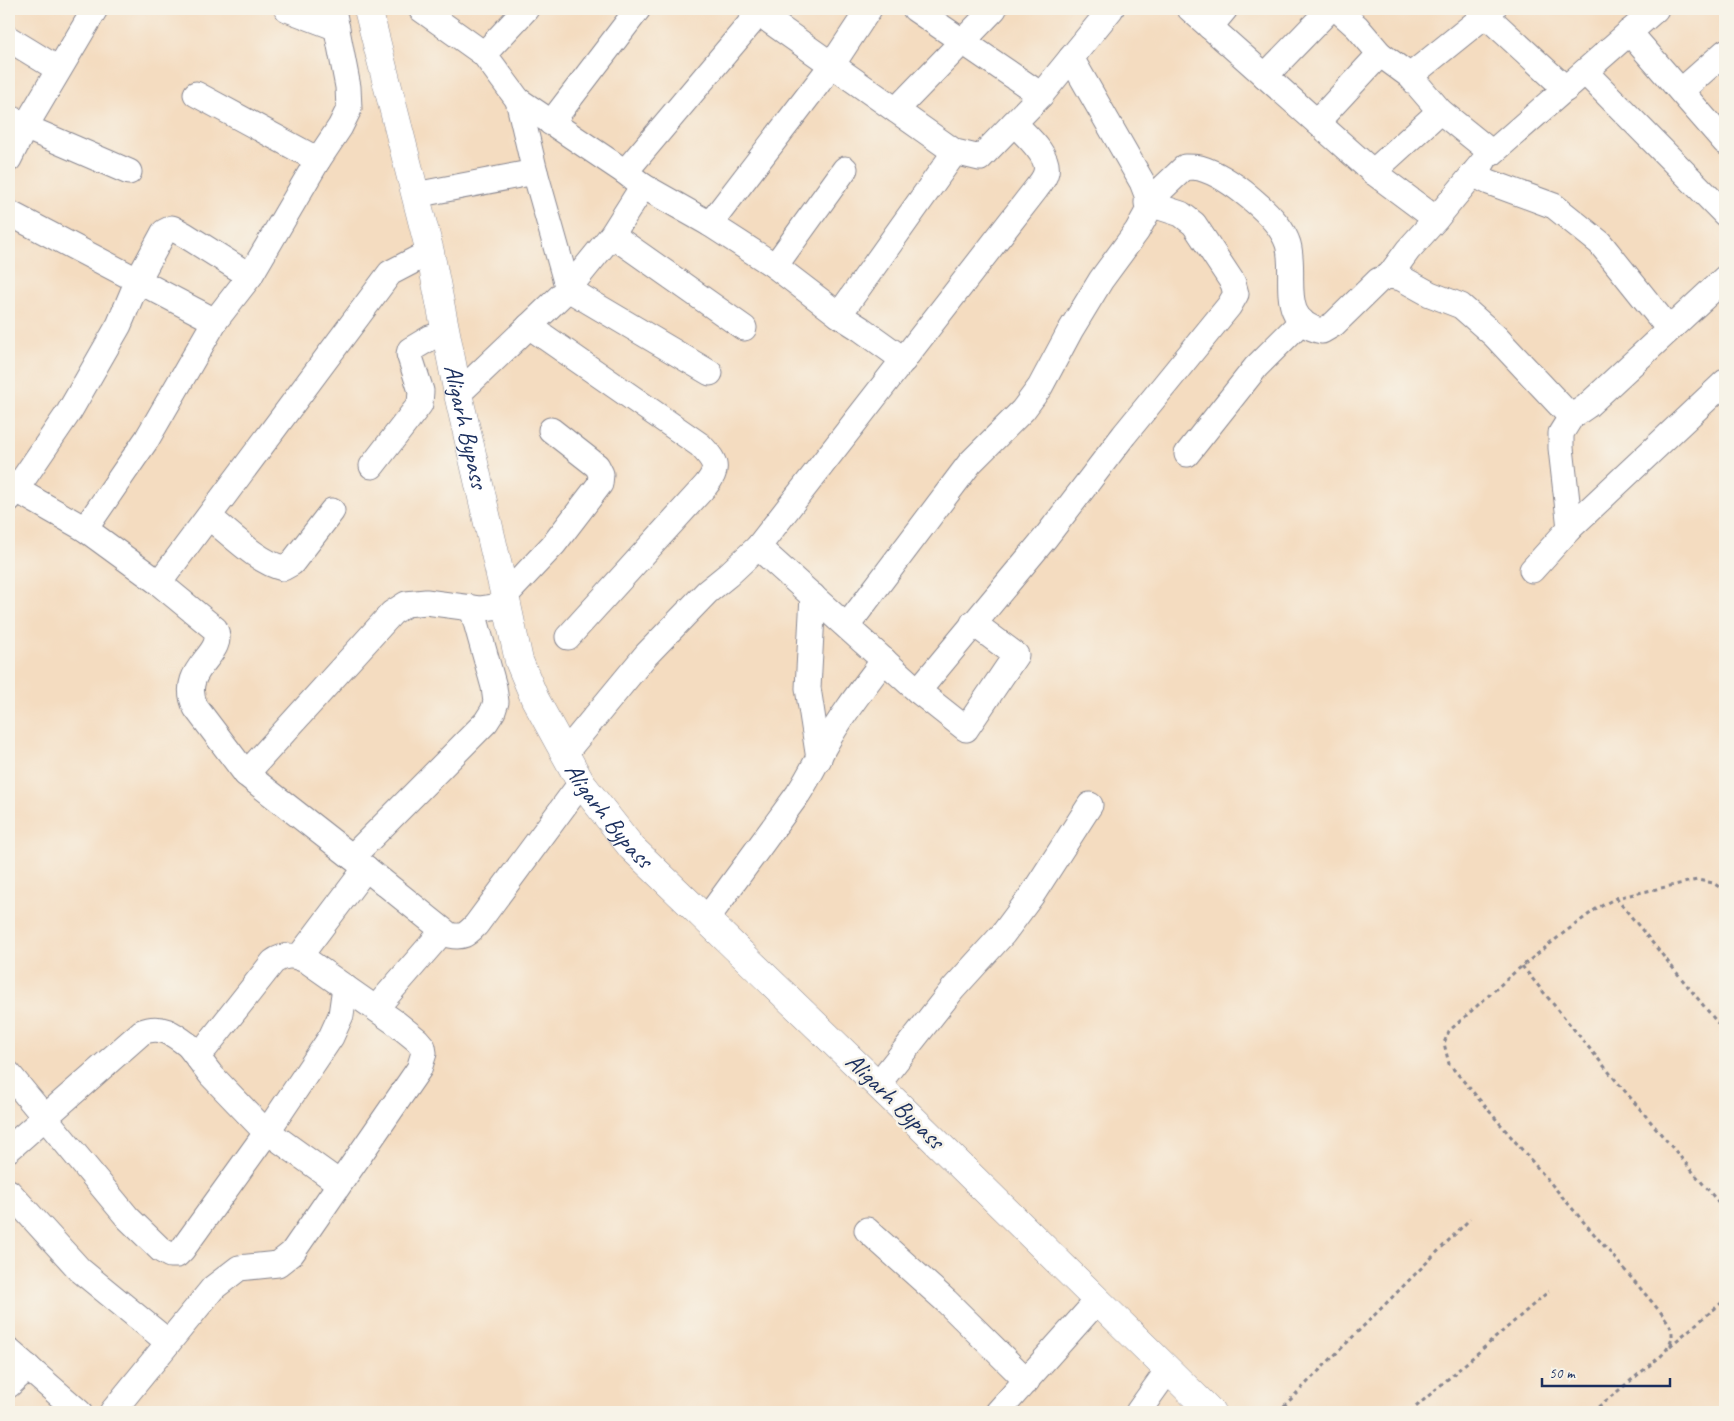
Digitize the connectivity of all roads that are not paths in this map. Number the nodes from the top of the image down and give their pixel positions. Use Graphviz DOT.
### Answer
graph roads {
  1 [pos="95,9"];
  2 [pos="287,9"];
  3 [pos="368,9"];
  4 [pos="421,9"];
  5 [pos="638,9"];
  6 [pos="869,9"];
  7 [pos="915,9"];
  8 [pos="994,9"];
  9 [pos="1111,9"];
  10 [pos="1190,9"];
  11 [pos="1330,9"];
  12 [pos="1338,9"];
  13 [pos="1656,9"];
  14 [pos="756,11"];
  15 [pos="1486,11"];
  16 [pos="512,14"];
  17 [pos="1218,18"];
  18 [pos="335,19"];
  19 [pos="1630,32"];
  20 [pos="9,39"];
  21 [pos="962,41"];
  22 [pos="1725,52"];
  23 [pos="484,54"];
  24 [pos="1380,54"];
  25 [pos="1071,58"];
  26 [pos="832,65"];
  27 [pos="58,69"];
  28 [pos="1585,72"];
  29 [pos="1265,76"];
  30 [pos="1410,76"];
  31 [pos="1566,89"];
  32 [pos="1681,91"];
  33 [pos="196,94"];
  34 [pos="1041,95"];
  35 [pos="518,100"];
  36 [pos="896,110"];
  37 [pos="1440,111"];
  38 [pos="17,122"];
  39 [pos="1317,122"];
  40 [pos="551,123"];
  41 [pos="1014,123"];
  42 [pos="1725,142"];
  43 [pos="955,152"];
  44 [pos="1492,154"];
  45 [pos="9,159"];
  46 [pos="318,160"];
  47 [pos="845,169"];
  48 [pos="129,172"];
  49 [pos="535,172"];
  50 [pos="1373,172"];
  51 [pos="1473,174"];
  52 [pos="634,179"];
  53 [pos="414,195"];
  54 [pos="1148,203"];
  55 [pos="1723,207"];
  56 [pos="9,213"];
  57 [pos="1436,219"];
  58 [pos="710,224"];
  59 [pos="612,235"];
  60 [pos="430,252"];
  61 [pos="775,266"];
  62 [pos="250,276"];
  63 [pos="1389,276"];
  64 [pos="1725,278"];
  65 [pos="138,280"];
  66 [pos="568,289"];
  67 [pos="839,315"];
  68 [pos="215,321"];
  69 [pos="1302,321"];
  70 [pos="529,326"];
  71 [pos="744,328"];
  72 [pos="1669,329"];
  73 [pos="430,340"];
  74 [pos="904,360"];
  75 [pos="710,374"];
  76 [pos="1725,382"];
  77 [pos="458,394"];
  78 [pos="1571,417"];
  79 [pos="551,430"];
  80 [pos="1187,454"];
  81 [pos="372,466"];
  82 [pos="11,496"];
  83 [pos="332,511"];
  84 [pos="209,517"];
  85 [pos="1570,528"];
  86 [pos="85,529"];
  87 [pos="758,547"];
  88 [pos="1532,570"];
  89 [pos="159,583"];
  90 [pos="813,596"];
  91 [pos="492,605"];
  92 [pos="973,623"];
  93 [pos="847,626"];
  94 [pos="568,637"];
  95 [pos="884,660"];
  96 [pos="918,690"];
  97 [pos="565,753"];
  98 [pos="819,759"];
  99 [pos="246,774"];
  100 [pos="581,783"];
  101 [pos="1090,805"];
  102 [pos="359,862"];
  103 [pos="706,920"];
  104 [pos="443,931"];
  105 [pos="299,957"];
  106 [pos="345,987"];
  107 [pos="376,1008"];
  108 [pos="188,1045"];
  109 [pos="9,1074"];
  110 [pos="878,1084"];
  111 [pos="44,1117"];
  112 [pos="267,1132"];
  113 [pos="9,1148"];
  114 [pos="339,1183"];
  115 [pos="9,1192"];
  116 [pos="867,1230"];
  117 [pos="1089,1311"];
  118 [pos="168,1342"];
  119 [pos="9,1351"];
  120 [pos="28,1367"];
  121 [pos="1168,1370"];
  122 [pos="1027,1381"];
  123 [pos="9,1385"];
  124 [pos="79,1412"];
  125 [pos="112,1412"];
  126 [pos="998,1412"];
  127 [pos="1138,1412"];
  128 [pos="1211,1412"];
  1 -- 27 [label="street"];
  2 -- 18 [label="street"];
  3 -- 53 [label="highway, Aligarh Bypass"];
  4 -- 23 [label="street"];
  5 -- 40 [label="street"];
  6 -- 26 [label="street"];
  7 -- 21 [label="street"];
  8 -- 21 [label="street"];
  9 -- 25 [label="street"];
  10 -- 17 [label="street"];
  11 -- 29 [label="street"];
  12 -- 24 [label="street"];
  13 -- 19 [label="street"];
  14 -- 26 [label="street"];
  14 -- 52 [label="street"];
  15 -- 30 [label="street"];
  15 -- 31 [label="street"];
  16 -- 23 [label="street"];
  17 -- 29 [label="street"];
  18 -- 46 [label="street"];
  19 -- 28 [label="street"];
  19 -- 32 [label="street"];
  20 -- 27 [label="street"];
  21 -- 34 [label="street"];
  21 -- 36 [label="street"];
  22 -- 32 [label="street"];
  23 -- 35 [label="street"];
  24 -- 30 [label="street"];
  24 -- 39 [label="street"];
  25 -- 34 [label="street"];
  25 -- 54 [label="street"];
  26 -- 36 [label="street"];
  26 -- 58 [label="street"];
  27 -- 38 [label="street"];
  28 -- 31 [label="street"];
  28 -- 55 [label="street"];
  29 -- 39 [label="street"];
  30 -- 37 [label="street"];
  31 -- 44 [label="street"];
  32 -- 42 [label="street"];
  33 -- 46 [label="street"];
  34 -- 41 [label="street"];
  35 -- 40 [label="street"];
  35 -- 49 [label="street"];
  36 -- 43 [label="street"];
  37 -- 44 [label="street"];
  37 -- 50 [label="street"];
  38 -- 45 [label="street"];
  38 -- 48 [label="street"];
  39 -- 50 [label="street"];
  40 -- 52 [label="street"];
  41 -- 43 [label="street"];
  41 -- 74 [label="street"];
  43 -- 67 [label="street"];
  44 -- 51 [label="street"];
  46 -- 62 [label="street"];
  47 -- 61 [label="street"];
  49 -- 53 [label="street"];
  49 -- 66 [label="street"];
  50 -- 57 [label="street"];
  51 -- 57 [label="street"];
  51 -- 72 [label="street"];
  52 -- 58 [label="street"];
  52 -- 59 [label="street"];
  53 -- 60 [label="highway, Aligarh Bypass"];
  54 -- 69 [label="street"];
  54 -- 92 [label="street"];
  54 -- 93 [label="street"];
  56 -- 65 [label="street"];
  57 -- 63 [label="street"];
  58 -- 61 [label="street"];
  59 -- 66 [label="street"];
  59 -- 71 [label="street"];
  60 -- 73 [label="highway, Aligarh Bypass"];
  60 -- 84 [label="street"];
  61 -- 67 [label="street"];
  62 -- 65 [label="street"];
  62 -- 68 [label="street"];
  63 -- 69 [label="street"];
  63 -- 78 [label="street"];
  64 -- 72 [label="street"];
  65 -- 68 [label="street"];
  65 -- 82 [label="street"];
  66 -- 70 [label="street"];
  66 -- 75 [label="street"];
  67 -- 74 [label="street"];
  68 -- 86 [label="street"];
  69 -- 80 [label="street"];
  70 -- 77 [label="street"];
  70 -- 94 [label="street"];
  72 -- 78 [label="street"];
  73 -- 77 [label="highway, Aligarh Bypass"];
  73 -- 81 [label="street"];
  74 -- 87 [label="street"];
  76 -- 85 [label="street"];
  77 -- 91 [label="highway, Aligarh Bypass"];
  78 -- 85 [label="street"];
  79 -- 91 [label="street"];
  82 -- 86 [label="street"];
  83 -- 84 [label="street"];
  84 -- 89 [label="street"];
  85 -- 88 [label="street"];
  86 -- 89 [label="street"];
  87 -- 90 [label="street"];
  87 -- 97 [label="street"];
  89 -- 99 [label="street"];
  90 -- 93 [label="street"];
  90 -- 98 [label="street"];
  91 -- 97 [label="highway, Aligarh Bypass"];
  91 -- 99 [label="street"];
  91 -- 102 [label="street"];
  92 -- 96 [label="street"];
  92 -- 96 [label="street"];
  93 -- 95 [label="street"];
  95 -- 96 [label="street"];
  95 -- 98 [label="street"];
  97 -- 100 [label="highway, Aligarh Bypass"];
  98 -- 103 [label="street"];
  99 -- 102 [label="street"];
  100 -- 103 [label="highway, Aligarh Bypass"];
  100 -- 104 [label="street"];
  101 -- 110 [label="street"];
  102 -- 104 [label="street"];
  102 -- 105 [label="street"];
  103 -- 110 [label="highway, Aligarh Bypass"];
  104 -- 107 [label="street"];
  105 -- 106 [label="street"];
  105 -- 108 [label="street"];
  106 -- 107 [label="street"];
  106 -- 112 [label="street"];
  107 -- 114 [label="street"];
  108 -- 111 [label="street"];
  108 -- 112 [label="street"];
  109 -- 111 [label="street"];
  110 -- 117 [label="highway, Aligarh Bypass"];
  111 -- 112 [label="street"];
  111 -- 113 [label="street"];
  112 -- 114 [label="street"];
  114 -- 118 [label="street"];
  115 -- 118 [label="street"];
  116 -- 122 [label="street"];
  117 -- 121 [label="highway, Aligarh Bypass"];
  117 -- 122 [label="street"];
  118 -- 125 [label="street"];
  119 -- 120 [label="street"];
  120 -- 123 [label="street"];
  120 -- 124 [label="street"];
  121 -- 127 [label="street"];
  121 -- 128 [label="highway, Aligarh Bypass"];
  122 -- 126 [label="street"];
}
